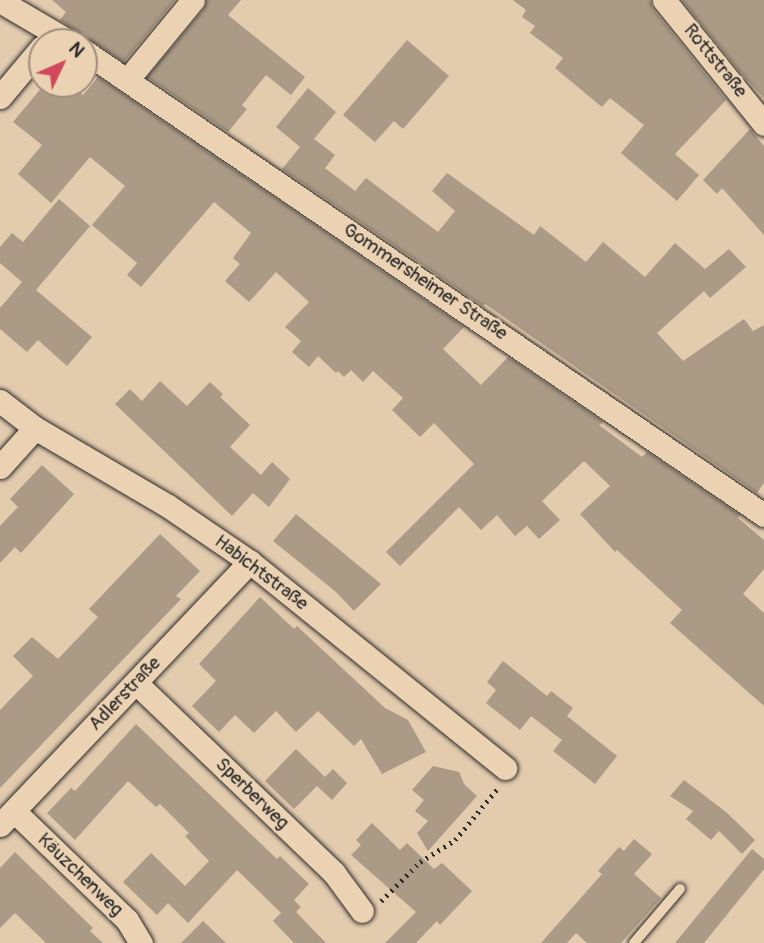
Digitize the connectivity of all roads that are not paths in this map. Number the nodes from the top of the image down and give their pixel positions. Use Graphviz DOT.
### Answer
graph roads {
  1 [pos="193,0"];
  2 [pos="664,0"];
  3 [pos="0,1"];
  4 [pos="36,28"];
  5 [pos="98,60"];
  6 [pos="28,67"];
  7 [pos="128,79"];
  8 [pos="0,97"];
  9 [pos="764,124"];
  10 [pos="0,401"];
  11 [pos="35,428"];
  12 [pos="0,467"];
  13 [pos="764,515"];
  14 [pos="250,562"];
  15 [pos="136,683"];
  16 [pos="505,768"];
  17 [pos="7,818"];
  18 [pos="680,889"];
  19 [pos="362,911"];
  20 [pos="141,943"];
  21 [pos="634,943"];
  1 -- 7 [label="street"];
  2 -- 9 [label="street, Rottstraße"];
  3 -- 4 [label="street"];
  5 -- 7 [label="street, Gommersheimer Straße"];
  6 -- 8 [label="street"];
  7 -- 13 [label="street, Gommersheimer Straße"];
  10 -- 11 [label="street, Habichtstraße"];
  11 -- 12 [label="street"];
  11 -- 14 [label="street, Habichtstraße"];
  14 -- 15 [label="street, Adlerstraße"];
  14 -- 16 [label="street, Habichtstraße"];
  15 -- 17 [label="street, Adlerstraße"];
  15 -- 19 [label="street, Sperberweg"];
  17 -- 20 [label="street, Käuzchenweg"];
  18 -- 21 [label="lane"];
}
